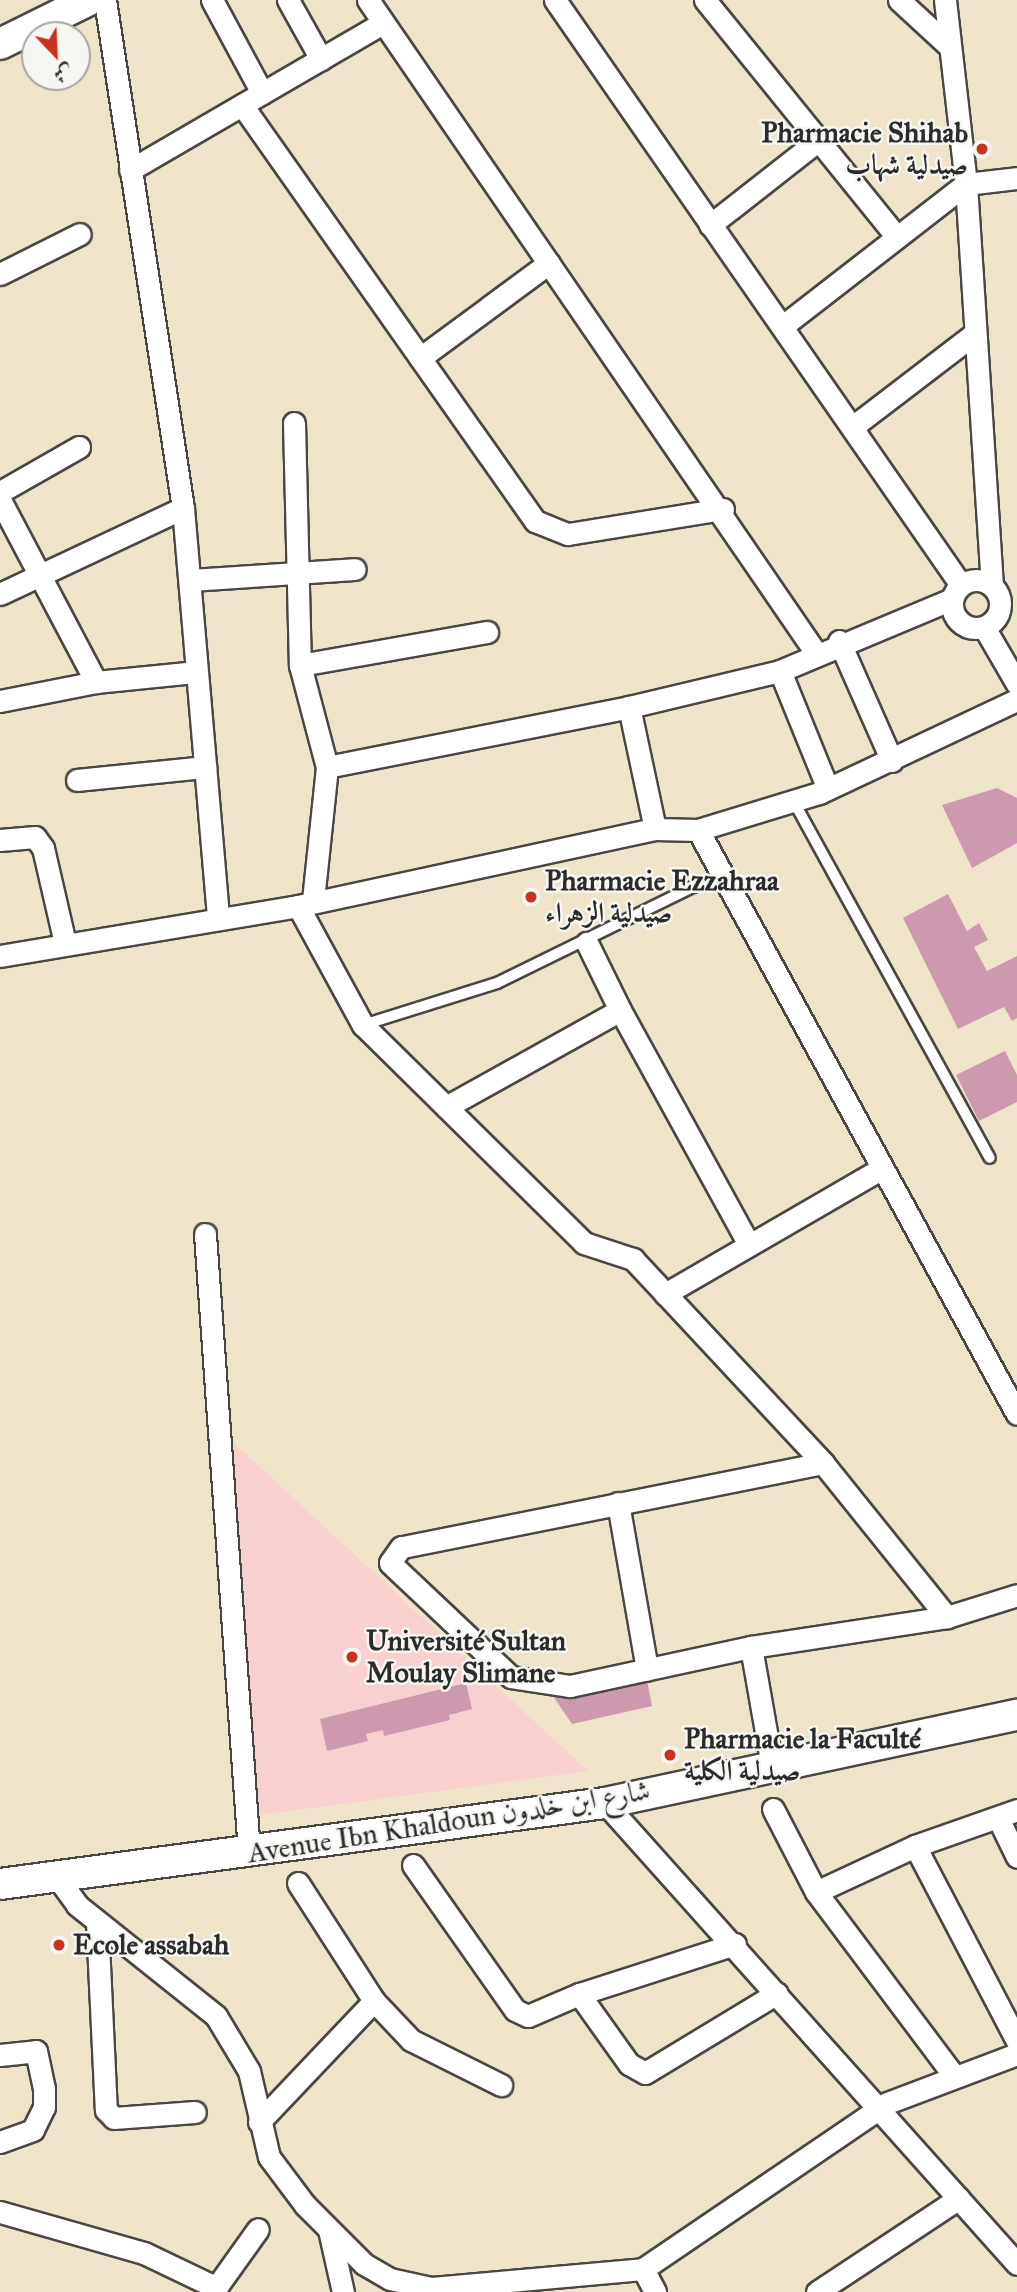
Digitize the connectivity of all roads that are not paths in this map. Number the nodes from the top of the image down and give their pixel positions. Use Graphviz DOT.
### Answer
graph roads {
  1 [pos="89,0"];
  2 [pos="105,0"];
  3 [pos="212,0"];
  4 [pos="288,0"];
  5 [pos="368,0"];
  6 [pos="555,0"];
  7 [pos="705,0"];
  8 [pos="899,0"];
  9 [pos="945,0"];
  10 [pos="381,24"];
  11 [pos="0,44"];
  12 [pos="950,47"];
  13 [pos="321,59"];
  14 [pos="262,93"];
  15 [pos="242,105"];
  16 [pos="817,142"];
  17 [pos="130,170"];
  18 [pos="1017,178"];
  19 [pos="966,184"];
  20 [pos="710,225"];
  21 [pos="80,234"];
  22 [pos="896,236"];
  23 [pos="549,263"];
  24 [pos="0,274"];
  25 [pos="784,325"];
  26 [pos="974,334"];
  27 [pos="420,358"];
  28 [pos="295,423"];
  29 [pos="855,425"];
  30 [pos="79,447"];
  31 [pos="0,492"];
  32 [pos="0,500"];
  33 [pos="183,508"];
  34 [pos="723,509"];
  35 [pos="355,569"];
  36 [pos="296,572"];
  37 [pos="40,573"];
  38 [pos="190,580"];
  39 [pos="992,585"];
  40 [pos="957,592"];
  41 [pos="0,594"];
  42 [pos="984,627"];
  43 [pos="487,632"];
  44 [pos="839,641"];
  45 [pos="817,653"];
  46 [pos="300,665"];
  47 [pos="780,671"];
  48 [pos="197,672"];
  49 [pos="96,682"];
  50 [pos="1017,684"];
  51 [pos="1017,700"];
  52 [pos="0,701"];
  53 [pos="629,707"];
  54 [pos="892,761"];
  55 [pos="327,767"];
  56 [pos="205,768"];
  57 [pos="77,780"];
  58 [pos="828,789"];
  59 [pos="794,802"];
  60 [pos="655,829"];
  61 [pos="698,830"];
  62 [pos="0,840"];
  63 [pos="726,879"];
  64 [pos="306,903"];
  65 [pos="218,916"];
  66 [pos="65,943"];
  67 [pos="587,943"];
  68 [pos="0,956"];
  69 [pos="620,1010"];
  70 [pos="363,1025"];
  71 [pos="446,1107"];
  72 [pos="990,1158"];
  73 [pos="879,1170"];
  74 [pos="205,1234"];
  75 [pos="748,1243"];
  76 [pos="666,1294"];
  77 [pos="1017,1414"];
  78 [pos="823,1462"];
  79 [pos="618,1503"];
  80 [pos="1017,1595"];
  81 [pos="947,1617"];
  82 [pos="751,1647"];
  83 [pos="647,1669"];
  84 [pos="1017,1715"];
  85 [pos="772,1766"];
  86 [pos="605,1803"];
  87 [pos="773,1810"];
  88 [pos="1007,1814"];
  89 [pos="915,1846"];
  90 [pos="248,1853"];
  91 [pos="1017,1857"];
  92 [pos="413,1865"];
  93 [pos="57,1877"];
  94 [pos="298,1883"];
  95 [pos="0,1884"];
  96 [pos="816,1892"];
  97 [pos="97,1922"];
  98 [pos="734,1944"];
  99 [pos="777,1993"];
  100 [pos="579,1994"];
  101 [pos="374,2001"];
  102 [pos="0,2054"];
  103 [pos="1014,2056"];
  104 [pos="955,2077"];
  105 [pos="501,2085"];
  106 [pos="879,2108"];
  107 [pos="195,2112"];
  108 [pos="259,2122"];
  109 [pos="0,2142"];
  110 [pos="959,2198"];
  111 [pos="0,2213"];
  112 [pos="258,2229"];
  113 [pos="329,2230"];
  114 [pos="1017,2264"];
  115 [pos="643,2269"];
  116 [pos="215,2290"];
  117 [pos="343,2292"];
  118 [pos="655,2292"];
  119 [pos="817,2292"];
  1 -- 11 [label="street"];
  2 -- 17 [label="street"];
  3 -- 14 [label="street"];
  4 -- 13 [label="street"];
  5 -- 10 [label="street"];
  6 -- 20 [label="street"];
  7 -- 16 [label="street"];
  8 -- 12 [label="street"];
  9 -- 12 [label="street"];
  10 -- 13 [label="street"];
  10 -- 23 [label="street"];
  12 -- 19 [label="street"];
  13 -- 14 [label="street"];
  14 -- 15 [label="street"];
  15 -- 17 [label="street"];
  15 -- 27 [label="street"];
  16 -- 20 [label="street"];
  16 -- 22 [label="street"];
  17 -- 33 [label="street"];
  18 -- 19 [label="street"];
  19 -- 22 [label="street"];
  19 -- 26 [label="street"];
  20 -- 25 [label="street"];
  21 -- 24 [label="street"];
  22 -- 25 [label="street"];
  23 -- 27 [label="street"];
  23 -- 34 [label="street"];
  25 -- 29 [label="street"];
  26 -- 29 [label="street"];
  26 -- 39 [label="street"];
  27 -- 34 [label="street"];
  28 -- 36 [label="street"];
  29 -- 40 [label="street"];
  30 -- 31 [label="street"];
  32 -- 37 [label="street"];
  33 -- 37 [label="street"];
  33 -- 38 [label="street"];
  34 -- 45 [label="street"];
  35 -- 36 [label="street"];
  36 -- 38 [label="street"];
  36 -- 46 [label="street"];
  37 -- 41 [label="street"];
  37 -- 49 [label="street"];
  38 -- 48 [label="street"];
  39 -- 40 [label="street"];
  39 -- 42 [label="street"];
  40 -- 42 [label="street"];
  40 -- 44 [label="street"];
  42 -- 50 [label="street"];
  43 -- 46 [label="street"];
  44 -- 45 [label="street"];
  44 -- 54 [label="street"];
  45 -- 47 [label="street"];
  46 -- 55 [label="street"];
  47 -- 53 [label="street"];
  47 -- 58 [label="street"];
  48 -- 49 [label="street"];
  48 -- 56 [label="street"];
  49 -- 52 [label="street"];
  51 -- 54 [label="street"];
  53 -- 55 [label="street"];
  53 -- 60 [label="street"];
  54 -- 58 [label="street"];
  55 -- 64 [label="street"];
  56 -- 57 [label="street"];
  56 -- 65 [label="street"];
  58 -- 59 [label="street"];
  59 -- 61 [label="street"];
  59 -- 72 [label="lane"];
  60 -- 61 [label="street"];
  60 -- 64 [label="street"];
  61 -- 63 [label="street"];
  62 -- 66 [label="street"];
  63 -- 67 [label="lane"];
  63 -- 73 [label="street"];
  64 -- 65 [label="street"];
  64 -- 70 [label="street"];
  65 -- 66 [label="street"];
  66 -- 68 [label="street"];
  67 -- 69 [label="street"];
  67 -- 70 [label="lane"];
  69 -- 71 [label="street"];
  69 -- 75 [label="street"];
  70 -- 71 [label="street"];
  71 -- 76 [label="street"];
  73 -- 75 [label="street"];
  73 -- 77 [label="street"];
  74 -- 90 [label="street"];
  75 -- 76 [label="street"];
  76 -- 78 [label="street"];
  78 -- 79 [label="street"];
  78 -- 81 [label="street"];
  79 -- 83 [label="street"];
  79 -- 83 [label="street"];
  80 -- 81 [label="street"];
  81 -- 82 [label="street"];
  82 -- 83 [label="street"];
  82 -- 85 [label="street"];
  84 -- 85 [label="street, Avenue Ibn Khaldoun شارع ابن خلدون"];
  85 -- 86 [label="street, Avenue Ibn Khaldoun شارع ابن خلدون"];
  86 -- 90 [label="street, Avenue Ibn Khaldoun شارع ابن خلدون"];
  86 -- 98 [label="street"];
  87 -- 96 [label="street"];
  88 -- 89 [label="street"];
  88 -- 91 [label="street"];
  89 -- 96 [label="street"];
  89 -- 103 [label="street"];
  90 -- 93 [label="street, Avenue Ibn Khaldoun شارع ابن خلدون"];
  92 -- 100 [label="street"];
  93 -- 95 [label="street, Avenue Ibn Khaldoun شارع ابن خلدون"];
  93 -- 97 [label="street"];
  94 -- 101 [label="street"];
  96 -- 104 [label="street"];
  97 -- 107 [label="street"];
  97 -- 108 [label="street"];
  98 -- 99 [label="street"];
  98 -- 100 [label="street"];
  99 -- 100 [label="street"];
  99 -- 106 [label="street"];
  101 -- 105 [label="street"];
  101 -- 108 [label="street"];
  102 -- 109 [label="street"];
  103 -- 104 [label="street"];
  104 -- 106 [label="street"];
  106 -- 110 [label="street"];
  106 -- 115 [label="street"];
  108 -- 113 [label="street"];
  110 -- 114 [label="street"];
  110 -- 119 [label="street"];
  111 -- 116 [label="street"];
  112 -- 116 [label="street"];
  113 -- 115 [label="street"];
  113 -- 117 [label="street"];
  115 -- 118 [label="street"];
}
